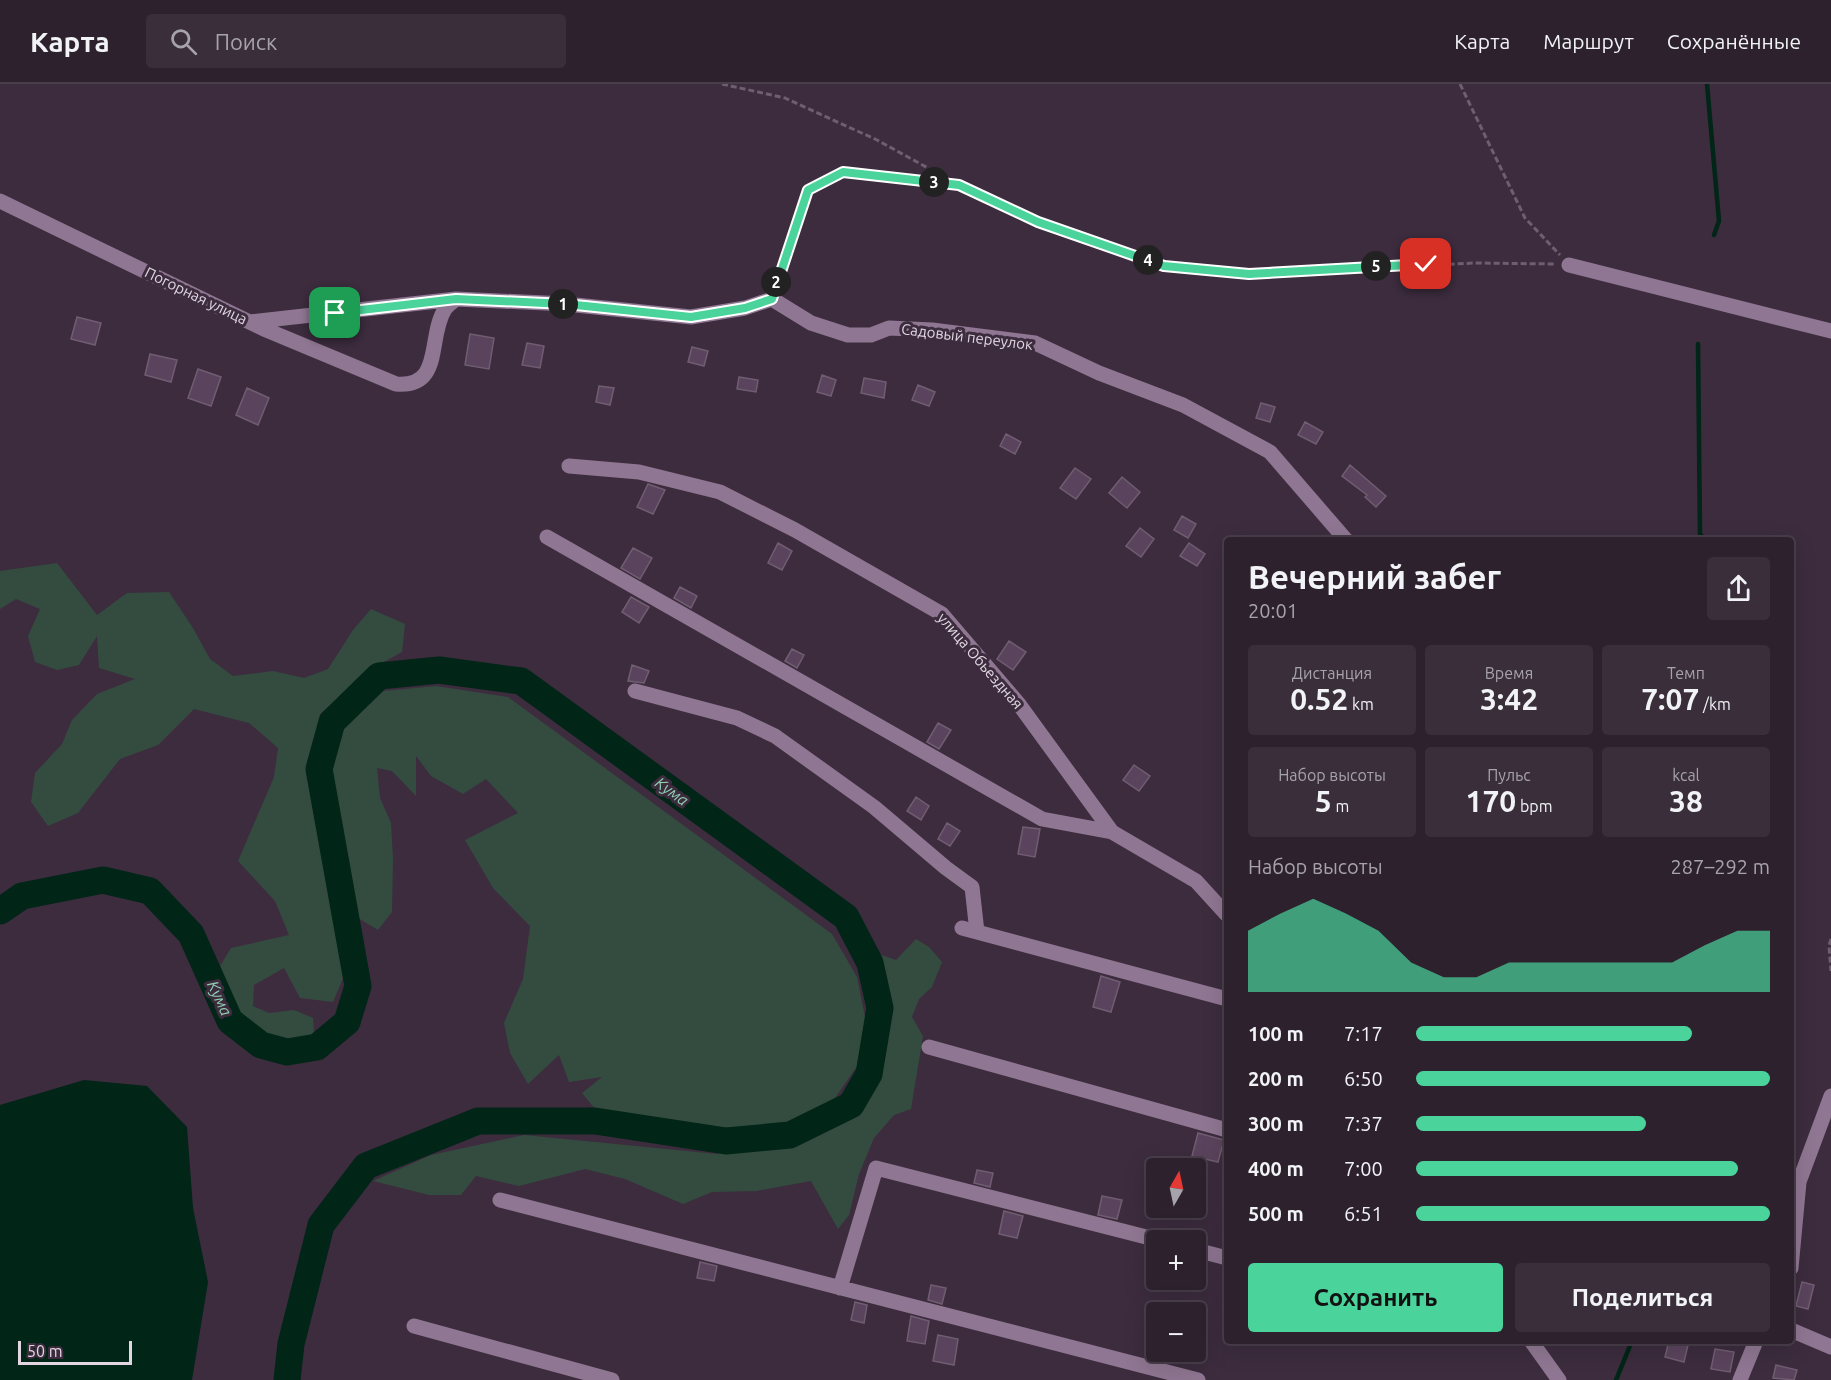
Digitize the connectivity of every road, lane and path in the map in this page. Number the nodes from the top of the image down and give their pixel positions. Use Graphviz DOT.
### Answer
graph roads {
  1 [pos="722,84"];
  2 [pos="1460,84"];
  3 [pos="959,185"];
  4 [pos="0,201"];
  5 [pos="1569,265"];
  6 [pos="456,299"];
  7 [pos="772,299"];
  8 [pos="249,322"];
  9 [pos="1831,331"];
  10 [pos="569,466"];
  11 [pos="547,537"];
  12 [pos="1343,537"];
  13 [pos="635,691"];
  14 [pos="1112,832"];
  15 [pos="1224,912"];
  16 [pos="1831,939"];
  17 [pos="1831,971"];
  18 [pos="1224,998"];
  19 [pos="929,1047"];
  20 [pos="1831,1096"];
  21 [pos="1224,1129"];
  22 [pos="500,1200"];
  23 [pos="1794,1236"];
  24 [pos="1146,1237"];
  25 [pos="1206,1253"];
  26 [pos="1224,1257"];
  27 [pos="840,1287"];
  28 [pos="414,1326"];
  29 [pos="1794,1331"];
  30 [pos="1533,1344"];
  31 [pos="1755,1344"];
  32 [pos="1831,1347"];
  33 [pos="612,1380"];
  34 [pos="1198,1380"];
  35 [pos="1559,1380"];
  36 [pos="1740,1380"];
  1 -- 3 [label="path"];
  2 -- 5 [label="path"];
  3 -- 5 [label="path"];
  3 -- 7 [label="path"];
  4 -- 8 [label="street, Погорная улица"];
  5 -- 9 [label="street"];
  6 -- 7 [label="street"];
  6 -- 8 [label="street"];
  6 -- 8 [label="street, Погорная улица"];
  7 -- 12 [label="street, Садовый переулок"];
  10 -- 14 [label="street, улица Обьездная"];
  11 -- 14 [label="street"];
  13 -- 18 [label="street"];
  14 -- 15 [label="street, улица Обьездная"];
  16 -- 17 [label="path"];
  19 -- 21 [label="street"];
  20 -- 23 [label="street"];
  22 -- 27 [label="street"];
  24 -- 27 [label="street"];
  25 -- 26 [label="street"];
  27 -- 34 [label="street"];
  28 -- 33 [label="street"];
  29 -- 32 [label="street"];
  30 -- 35 [label="street"];
  31 -- 36 [label="street"];
}
